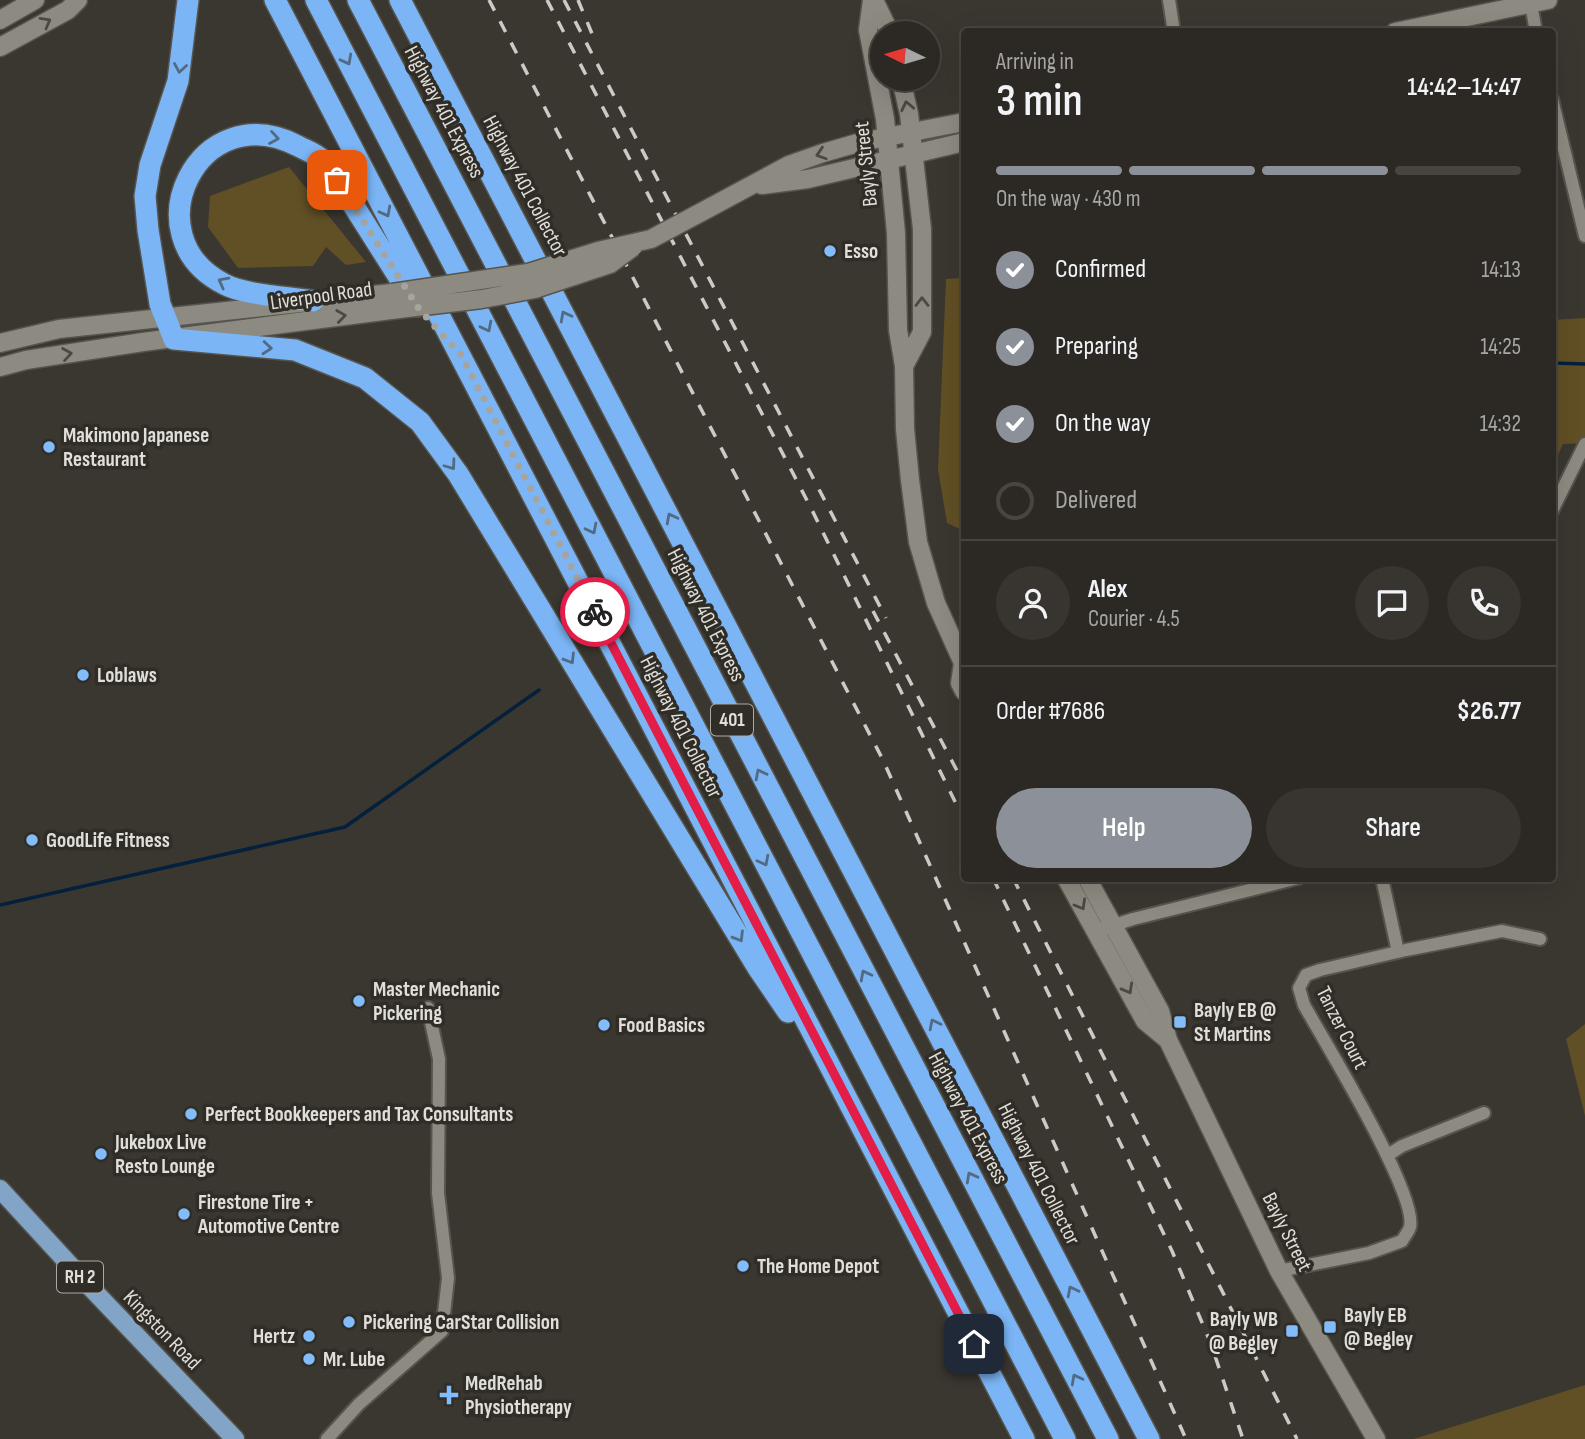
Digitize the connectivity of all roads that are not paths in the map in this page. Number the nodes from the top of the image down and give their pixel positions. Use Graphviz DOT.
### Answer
graph roads {
  1 [pos="35,0"];
  2 [pos="78,0"];
  3 [pos="188,0"];
  4 [pos="275,0"];
  5 [pos="316,0"];
  6 [pos="358,0"];
  7 [pos="400,0"];
  8 [pos="873,0"];
  9 [pos="1169,0"];
  10 [pos="1549,0"];
  11 [pos="1531,4"];
  12 [pos="0,20"];
  13 [pos="886,21"];
  14 [pos="1173,28"];
  15 [pos="1414,28"];
  16 [pos="1535,28"];
  17 [pos="0,47"];
  18 [pos="903,91"];
  19 [pos="1556,112"];
  20 [pos="961,123"];
  21 [pos="911,134"];
  22 [pos="887,138"];
  23 [pos="961,143"];
  24 [pos="914,154"];
  25 [pos="889,160"];
  26 [pos="754,186"];
  27 [pos="1580,193"];
  28 [pos="1585,236"];
  29 [pos="313,300"];
  30 [pos="396,301"];
  31 [pos="165,317"];
  32 [pos="0,343"];
  33 [pos="177,347"];
  34 [pos="461,355"];
  35 [pos="904,366"];
  36 [pos="0,367"];
  37 [pos="1585,444"];
  38 [pos="1556,503"];
  39 [pos="961,657"];
  40 [pos="1069,882"];
  41 [pos="1088,882"];
  42 [pos="1282,882"];
  43 [pos="1383,882"];
  44 [pos="1104,928"];
  45 [pos="1540,939"];
  46 [pos="1398,952"];
  47 [pos="428,1007"];
  48 [pos="850,1108"];
  49 [pos="1484,1113"];
  50 [pos="1388,1155"];
  51 [pos="0,1189"];
  52 [pos="1279,1271"];
  53 [pos="235,1439"];
  54 [pos="327,1439"];
  55 [pos="1024,1439"];
  56 [pos="1065,1439"];
  57 [pos="1108,1439"];
  58 [pos="1149,1439"];
  59 [pos="1376,1439"];
  1 -- 12 [label="main road"];
  17 -- 2 [label="main road, one-way"];
  3 -- 31 [label="highway, one-way"];
  4 -- 34 [label="highway, Highway 401 Collector, one-way"];
  5 -- 56 [label="highway, 401, one-way"];
  57 -- 6 [label="highway, Highway 401 Express / 401, one-way"];
  58 -- 7 [label="highway, Highway 401 Collector / 401, one-way"];
  8 -- 13 [label="main road, Bayly Street"];
  8 -- 22 [label="main road, Bayly Street"];
  9 -- 14 [label="street"];
  10 -- 11 [label="main road"];
  11 -- 15 [label="main road"];
  11 -- 16 [label="street"];
  21 -- 18 [label="main road, Bayly Street, one-way"];
  19 -- 27 [label="street"];
  20 -- 21 [label="main road, Liverpool Road"];
  21 -- 22 [label="main road, Liverpool Road"];
  21 -- 24 [label="main road, Bayly Street"];
  22 -- 25 [label="main road, Bayly Street"];
  22 -- 26 [label="main road, Liverpool Road, one-way"];
  23 -- 24 [label="main road, Liverpool Road"];
  24 -- 25 [label="main road, Liverpool Road"];
  35 -- 24 [label="main road, Bayly Street, one-way"];
  25 -- 26 [label="main road, Liverpool Road"];
  25 -- 35 [label="main road, Bayly Street"];
  26 -- 30 [label="main road, Liverpool Road, bridge"];
  27 -- 28 [label="street"];
  29 -- 30 [label="main road, Liverpool Road"];
  29 -- 31 [label="main road, Liverpool Road"];
  29 -- 34 [label="highway, one-way"];
  33 -- 30 [label="main road, Liverpool Road, one-way"];
  31 -- 32 [label="main road, Liverpool Road"];
  31 -- 33 [label="highway"];
  36 -- 33 [label="main road, Liverpool Road, one-way"];
  33 -- 48 [label="highway, one-way"];
  34 -- 48 [label="highway, Highway 401 Collector"];
  35 -- 39 [label="main road, Bayly Street"];
  37 -- 38 [label="street"];
  40 -- 44 [label="main road, Bayly Street, one-way"];
  41 -- 44 [label="main road, Bayly Street"];
  42 -- 44 [label="street"];
  43 -- 46 [label="street"];
  44 -- 52 [label="main road, Bayly Street"];
  45 -- 46 [label="street, Tanzer Court"];
  46 -- 50 [label="street, Tanzer Court"];
  47 -- 54 [label="street"];
  48 -- 55 [label="highway, Highway 401 Collector"];
  49 -- 50 [label="street"];
  50 -- 52 [label="street, Tanzer Court"];
  51 -- 53 [label="main road, Kingston Road / RH 2"];
  52 -- 59 [label="main road, Bayly Street"];
}
